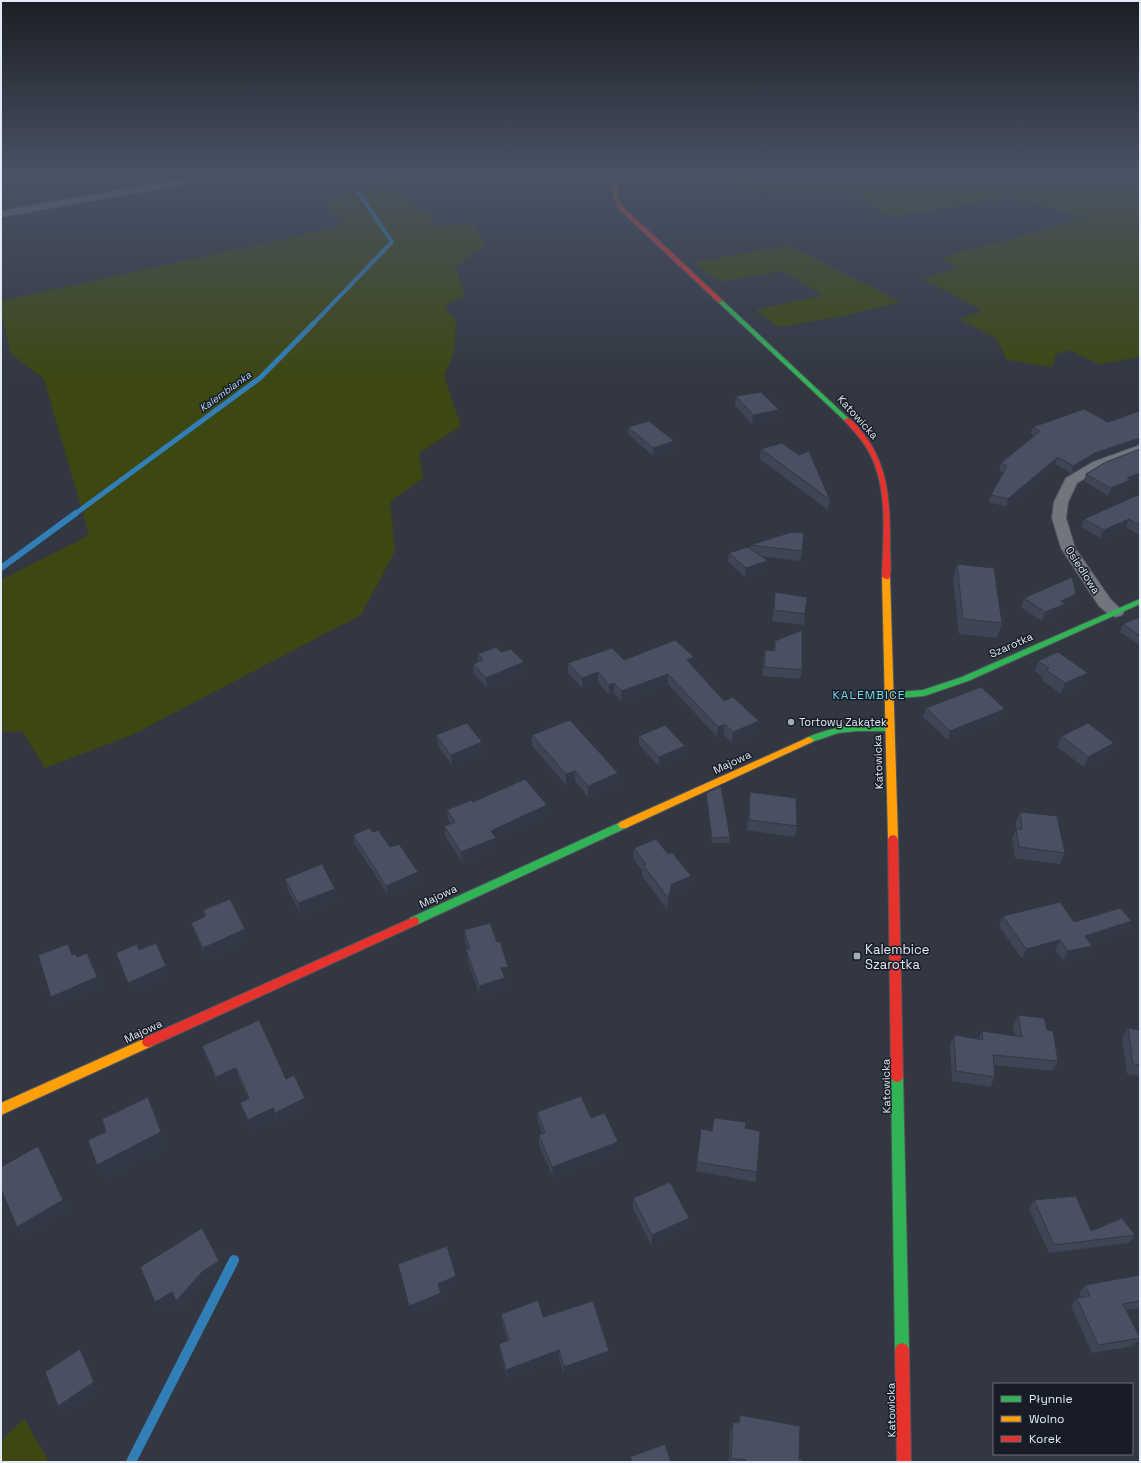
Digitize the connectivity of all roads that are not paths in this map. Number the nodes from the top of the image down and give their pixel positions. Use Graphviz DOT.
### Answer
graph roads {
  1 [pos="656,242"];
  2 [pos="1140,449"];
  3 [pos="1140,601"];
  4 [pos="1116,612"];
  5 [pos="888,696"];
  6 [pos="889,728"];
  7 [pos="1,1109"];
  8 [pos="904,1462"];
  1 -- 5 [label="main road, Katowicka"];
  2 -- 4 [label="street, Osiedlowa"];
  3 -- 4 [label="main road, Szarotka"];
  4 -- 5 [label="main road, Szarotka"];
  5 -- 6 [label="main road, Katowicka"];
  6 -- 7 [label="main road, Majowa"];
  6 -- 8 [label="main road, Katowicka"];
}
